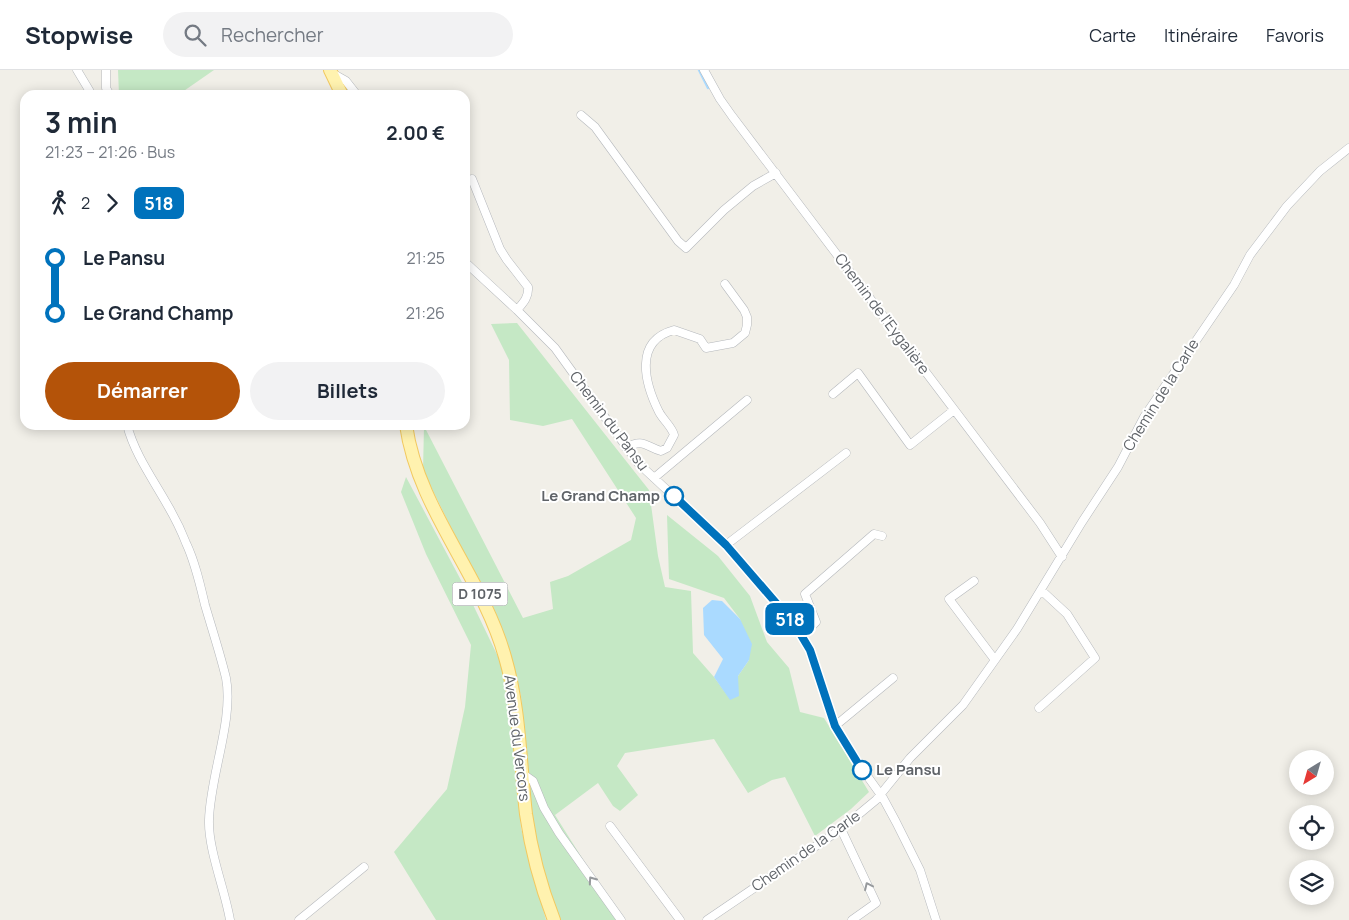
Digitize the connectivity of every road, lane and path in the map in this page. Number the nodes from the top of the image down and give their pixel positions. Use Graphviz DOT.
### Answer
graph roads {
  1 [pos="77,70"];
  2 [pos="106,70"];
  3 [pos="704,70"];
  4 [pos="330,71"];
  5 [pos="89,90"];
  6 [pos="107,90"];
  7 [pos="340,90"];
  8 [pos="353,90"];
  9 [pos="581,116"];
  10 [pos="1349,148"];
  11 [pos="776,173"];
  12 [pos="472,179"];
  13 [pos="470,267"];
  14 [pos="725,284"];
  15 [pos="517,310"];
  16 [pos="833,394"];
  17 [pos="747,400"];
  18 [pos="954,410"];
  19 [pos="128,430"];
  20 [pos="407,430"];
  21 [pos="626,448"];
  22 [pos="846,453"];
  23 [pos="654,478"];
  24 [pos="882,536"];
  25 [pos="726,545"];
  26 [pos="1062,557"];
  27 [pos="974,580"];
  28 [pos="1041,590"];
  29 [pos="802,636"];
  30 [pos="995,660"];
  31 [pos="893,678"];
  32 [pos="1039,708"];
  33 [pos="835,726"];
  34 [pos="523,774"];
  35 [pos="880,795"];
  36 [pos="610,826"];
  37 [pos="841,829"];
  38 [pos="364,868"];
  39 [pos="230,920"];
  40 [pos="299,920"];
  41 [pos="554,920"];
  42 [pos="620,920"];
  43 [pos="680,920"];
  44 [pos="707,920"];
  45 [pos="852,920"];
  46 [pos="936,920"];
  1 -- 5 [label="street"];
  2 -- 6 [label="street"];
  3 -- 11 [label="street, Chemin de l'Eygalière"];
  4 -- 7 [label="main road"];
  4 -- 8 [label="street"];
  9 -- 11 [label="street"];
  10 -- 26 [label="street, Chemin de la Carle"];
  11 -- 18 [label="street, Chemin de l'Eygalière"];
  12 -- 15 [label="street"];
  13 -- 15 [label="street, Chemin du Pansu"];
  14 -- 21 [label="street"];
  15 -- 21 [label="street, Chemin du Pansu"];
  16 -- 18 [label="street"];
  17 -- 23 [label="street"];
  18 -- 26 [label="street, Chemin de l'Eygalière"];
  19 -- 39 [label="street"];
  20 -- 34 [label="main road, Avenue du Vercors / D 1075"];
  21 -- 23 [label="street, Chemin du Pansu"];
  22 -- 25 [label="street"];
  23 -- 25 [label="street, Chemin du Pansu"];
  24 -- 29 [label="street"];
  25 -- 29 [label="street, Chemin du Pansu"];
  26 -- 28 [label="street, Chemin de la Carle"];
  27 -- 30 [label="street"];
  28 -- 30 [label="street, Chemin de la Carle"];
  28 -- 32 [label="street"];
  29 -- 33 [label="street, Chemin du Pansu"];
  30 -- 35 [label="street, Chemin de la Carle"];
  31 -- 33 [label="street"];
  33 -- 35 [label="street, Chemin du Pansu"];
  34 -- 41 [label="main road, Avenue du Vercors / D 1075"];
  42 -- 34 [label="street, one-way"];
  35 -- 37 [label="street, Chemin de la Carle"];
  35 -- 46 [label="street, Chemin du Pansu"];
  36 -- 43 [label="street"];
  37 -- 44 [label="street, Chemin de la Carle"];
  45 -- 37 [label="street, one-way"];
  38 -- 40 [label="street"];
}
